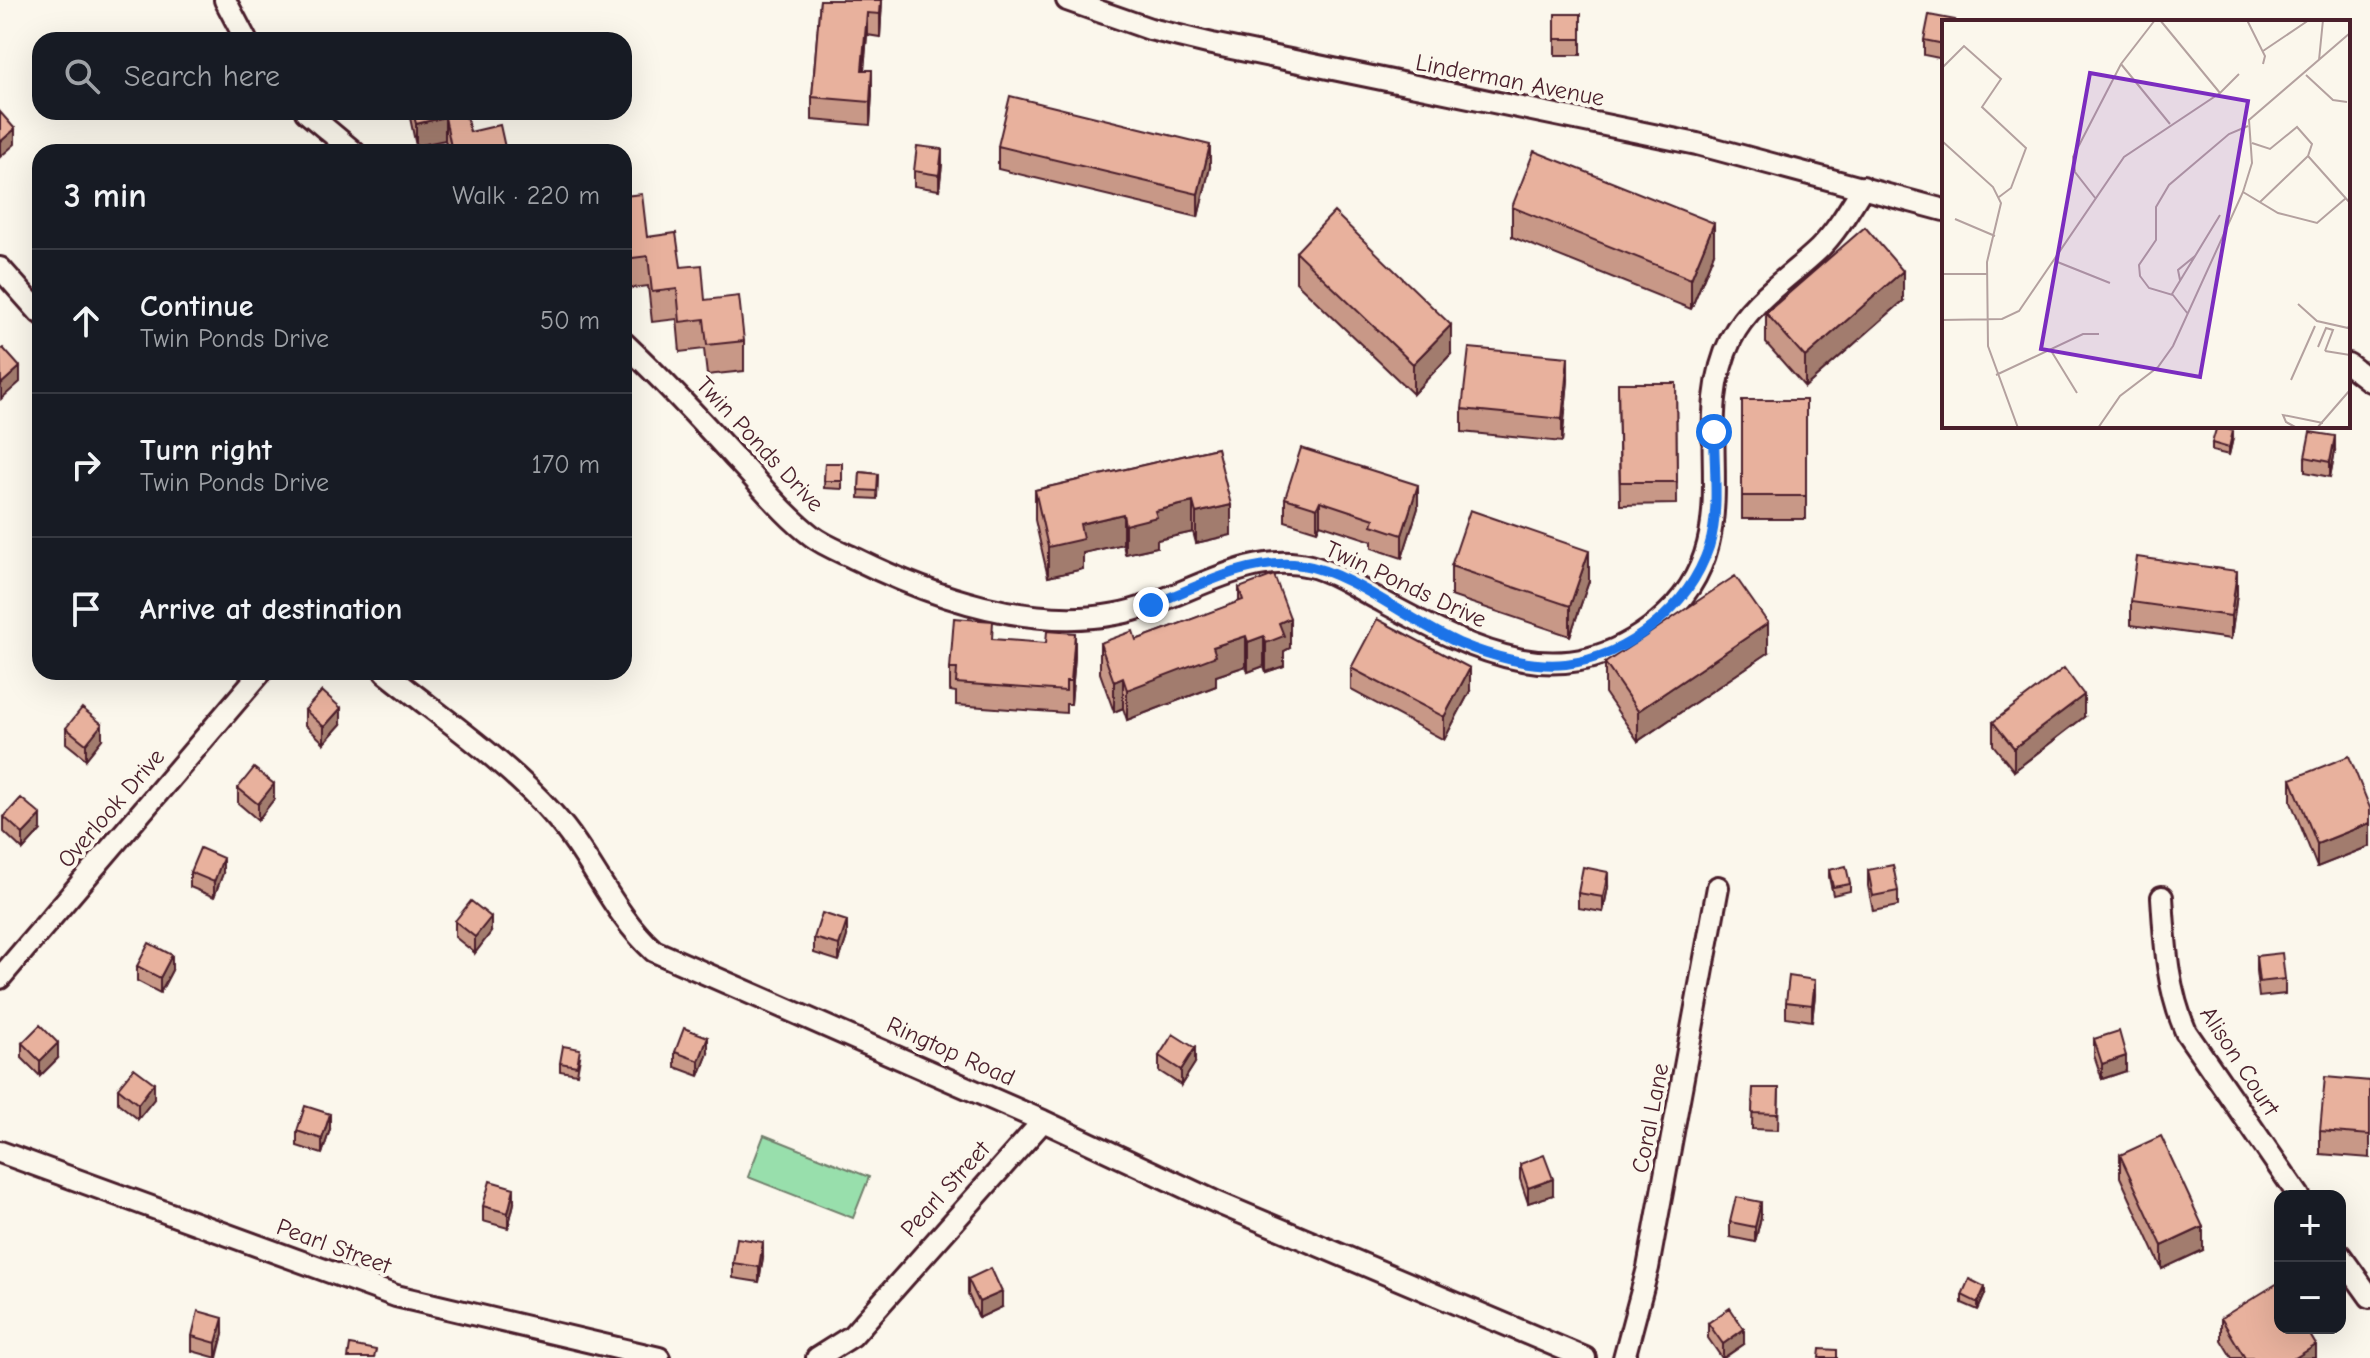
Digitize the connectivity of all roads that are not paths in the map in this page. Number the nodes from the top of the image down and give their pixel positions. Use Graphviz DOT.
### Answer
graph roads {
  1 [pos="225,0"];
  2 [pos="1067,0"];
  3 [pos="242,32"];
  4 [pos="316,120"];
  5 [pos="344,144"];
  6 [pos="1863,187"];
  7 [pos="1942,209"];
  8 [pos="0,268"];
  9 [pos="32,304"];
  10 [pos="632,350"];
  11 [pos="2350,366"];
  12 [pos="2370,381"];
  13 [pos="254,680"];
  14 [pos="395,680"];
  15 [pos="1718,887"];
  16 [pos="2162,897"];
  17 [pos="0,978"];
  18 [pos="1043,1121"];
  19 [pos="0,1152"];
  20 [pos="2295,1190"];
  21 [pos="2346,1262"];
  22 [pos="2368,1288"];
  23 [pos="659,1358"];
  24 [pos="817,1358"];
  25 [pos="1585,1358"];
  26 [pos="1624,1358"];
  1 -- 3 [label="street"];
  2 -- 6 [label="street, Linderman Avenue"];
  4 -- 5 [label="street"];
  6 -- 7 [label="street, Linderman Avenue"];
  6 -- 10 [label="street, Twin Ponds Drive"];
  8 -- 9 [label="street"];
  11 -- 12 [label="street"];
  13 -- 17 [label="street, Overlook Drive"];
  14 -- 18 [label="street, Ringtop Road"];
  15 -- 26 [label="street, Coral Lane"];
  16 -- 20 [label="street, Alison Court"];
  18 -- 24 [label="street, Pearl Street"];
  18 -- 25 [label="street, Ringtop Road"];
  19 -- 23 [label="street, Pearl Street"];
  21 -- 22 [label="street"];
}
